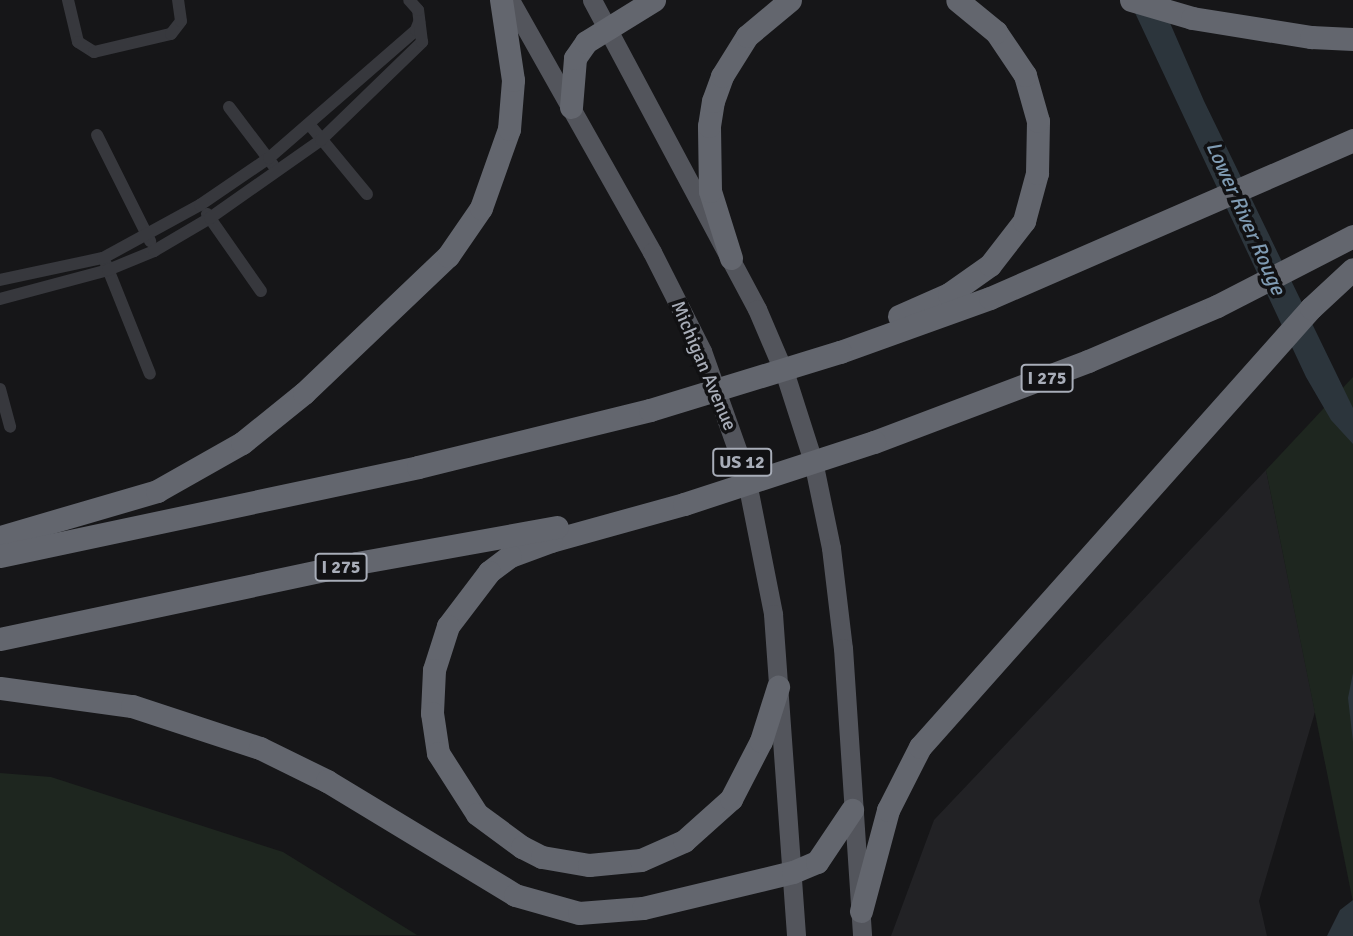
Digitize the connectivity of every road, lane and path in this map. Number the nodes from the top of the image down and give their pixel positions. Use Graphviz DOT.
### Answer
graph roads {
  1 [pos="68,0"];
  2 [pos="178,0"];
  3 [pos="409,0"];
  4 [pos="501,0"];
  5 [pos="510,0"];
  6 [pos="592,0"];
  7 [pos="654,0"];
  8 [pos="790,0"];
  9 [pos="957,0"];
  10 [pos="1131,0"];
  11 [pos="420,21"];
  12 [pos="606,27"];
  13 [pos="1353,39"];
  14 [pos="229,107"];
  15 [pos="571,107"];
  16 [pos="309,124"];
  17 [pos="97,135"];
  18 [pos="321,140"];
  19 [pos="1353,140"];
  20 [pos="269,158"];
  21 [pos="278,171"];
  22 [pos="367,194"];
  23 [pos="200,205"];
  24 [pos="210,218"];
  25 [pos="147,236"];
  26 [pos="1350,238"];
  27 [pos="154,251"];
  28 [pos="731,258"];
  29 [pos="106,264"];
  30 [pos="1353,269"];
  31 [pos="0,280"];
  32 [pos="261,292"];
  33 [pos="0,299"];
  34 [pos="846,350"];
  35 [pos="150,373"];
  36 [pos="0,389"];
  37 [pos="10,427"];
  38 [pos="684,504"];
  39 [pos="0,537"];
  40 [pos="0,556"];
  41 [pos="0,639"];
  42 [pos="778,687"];
  43 [pos="0,688"];
  44 [pos="852,810"];
  45 [pos="793,872"];
  46 [pos="861,911"];
  47 [pos="796,936"];
  48 [pos="862,936"];
  1 -- 2 [label="street"];
  3 -- 11 [label="street"];
  4 -- 39 [label="highway"];
  5 -- 15 [label="main road, Michigan Avenue / US 12"];
  6 -- 12 [label="main road"];
  7 -- 12 [label="highway"];
  8 -- 28 [label="highway"];
  9 -- 34 [label="highway"];
  10 -- 13 [label="highway"];
  11 -- 16 [label="street"];
  11 -- 18 [label="street"];
  12 -- 15 [label="highway"];
  12 -- 28 [label="main road"];
  14 -- 20 [label="street"];
  15 -- 42 [label="main road, Michigan Avenue / US 12"];
  16 -- 18 [label="street"];
  16 -- 20 [label="street"];
  17 -- 25 [label="street"];
  18 -- 21 [label="street"];
  18 -- 22 [label="street"];
  19 -- 34 [label="highway"];
  20 -- 21 [label="street"];
  20 -- 23 [label="street"];
  21 -- 24 [label="street"];
  23 -- 24 [label="street"];
  23 -- 25 [label="street"];
  24 -- 27 [label="street"];
  24 -- 32 [label="street"];
  25 -- 27 [label="street"];
  25 -- 29 [label="street"];
  26 -- 38 [label="highway, I 275, bridge"];
  27 -- 29 [label="street"];
  28 -- 44 [label="main road"];
  29 -- 31 [label="street"];
  29 -- 33 [label="street"];
  29 -- 35 [label="street"];
  30 -- 46 [label="highway"];
  34 -- 40 [label="highway, bridge"];
  36 -- 37 [label="street"];
  38 -- 41 [label="highway, I 275"];
  38 -- 42 [label="highway"];
  42 -- 45 [label="main road, Michigan Avenue / US 12"];
  43 -- 45 [label="highway"];
  44 -- 45 [label="highway"];
  44 -- 46 [label="main road"];
  45 -- 47 [label="main road, Michigan Avenue / US 12"];
  46 -- 48 [label="main road"];
}
